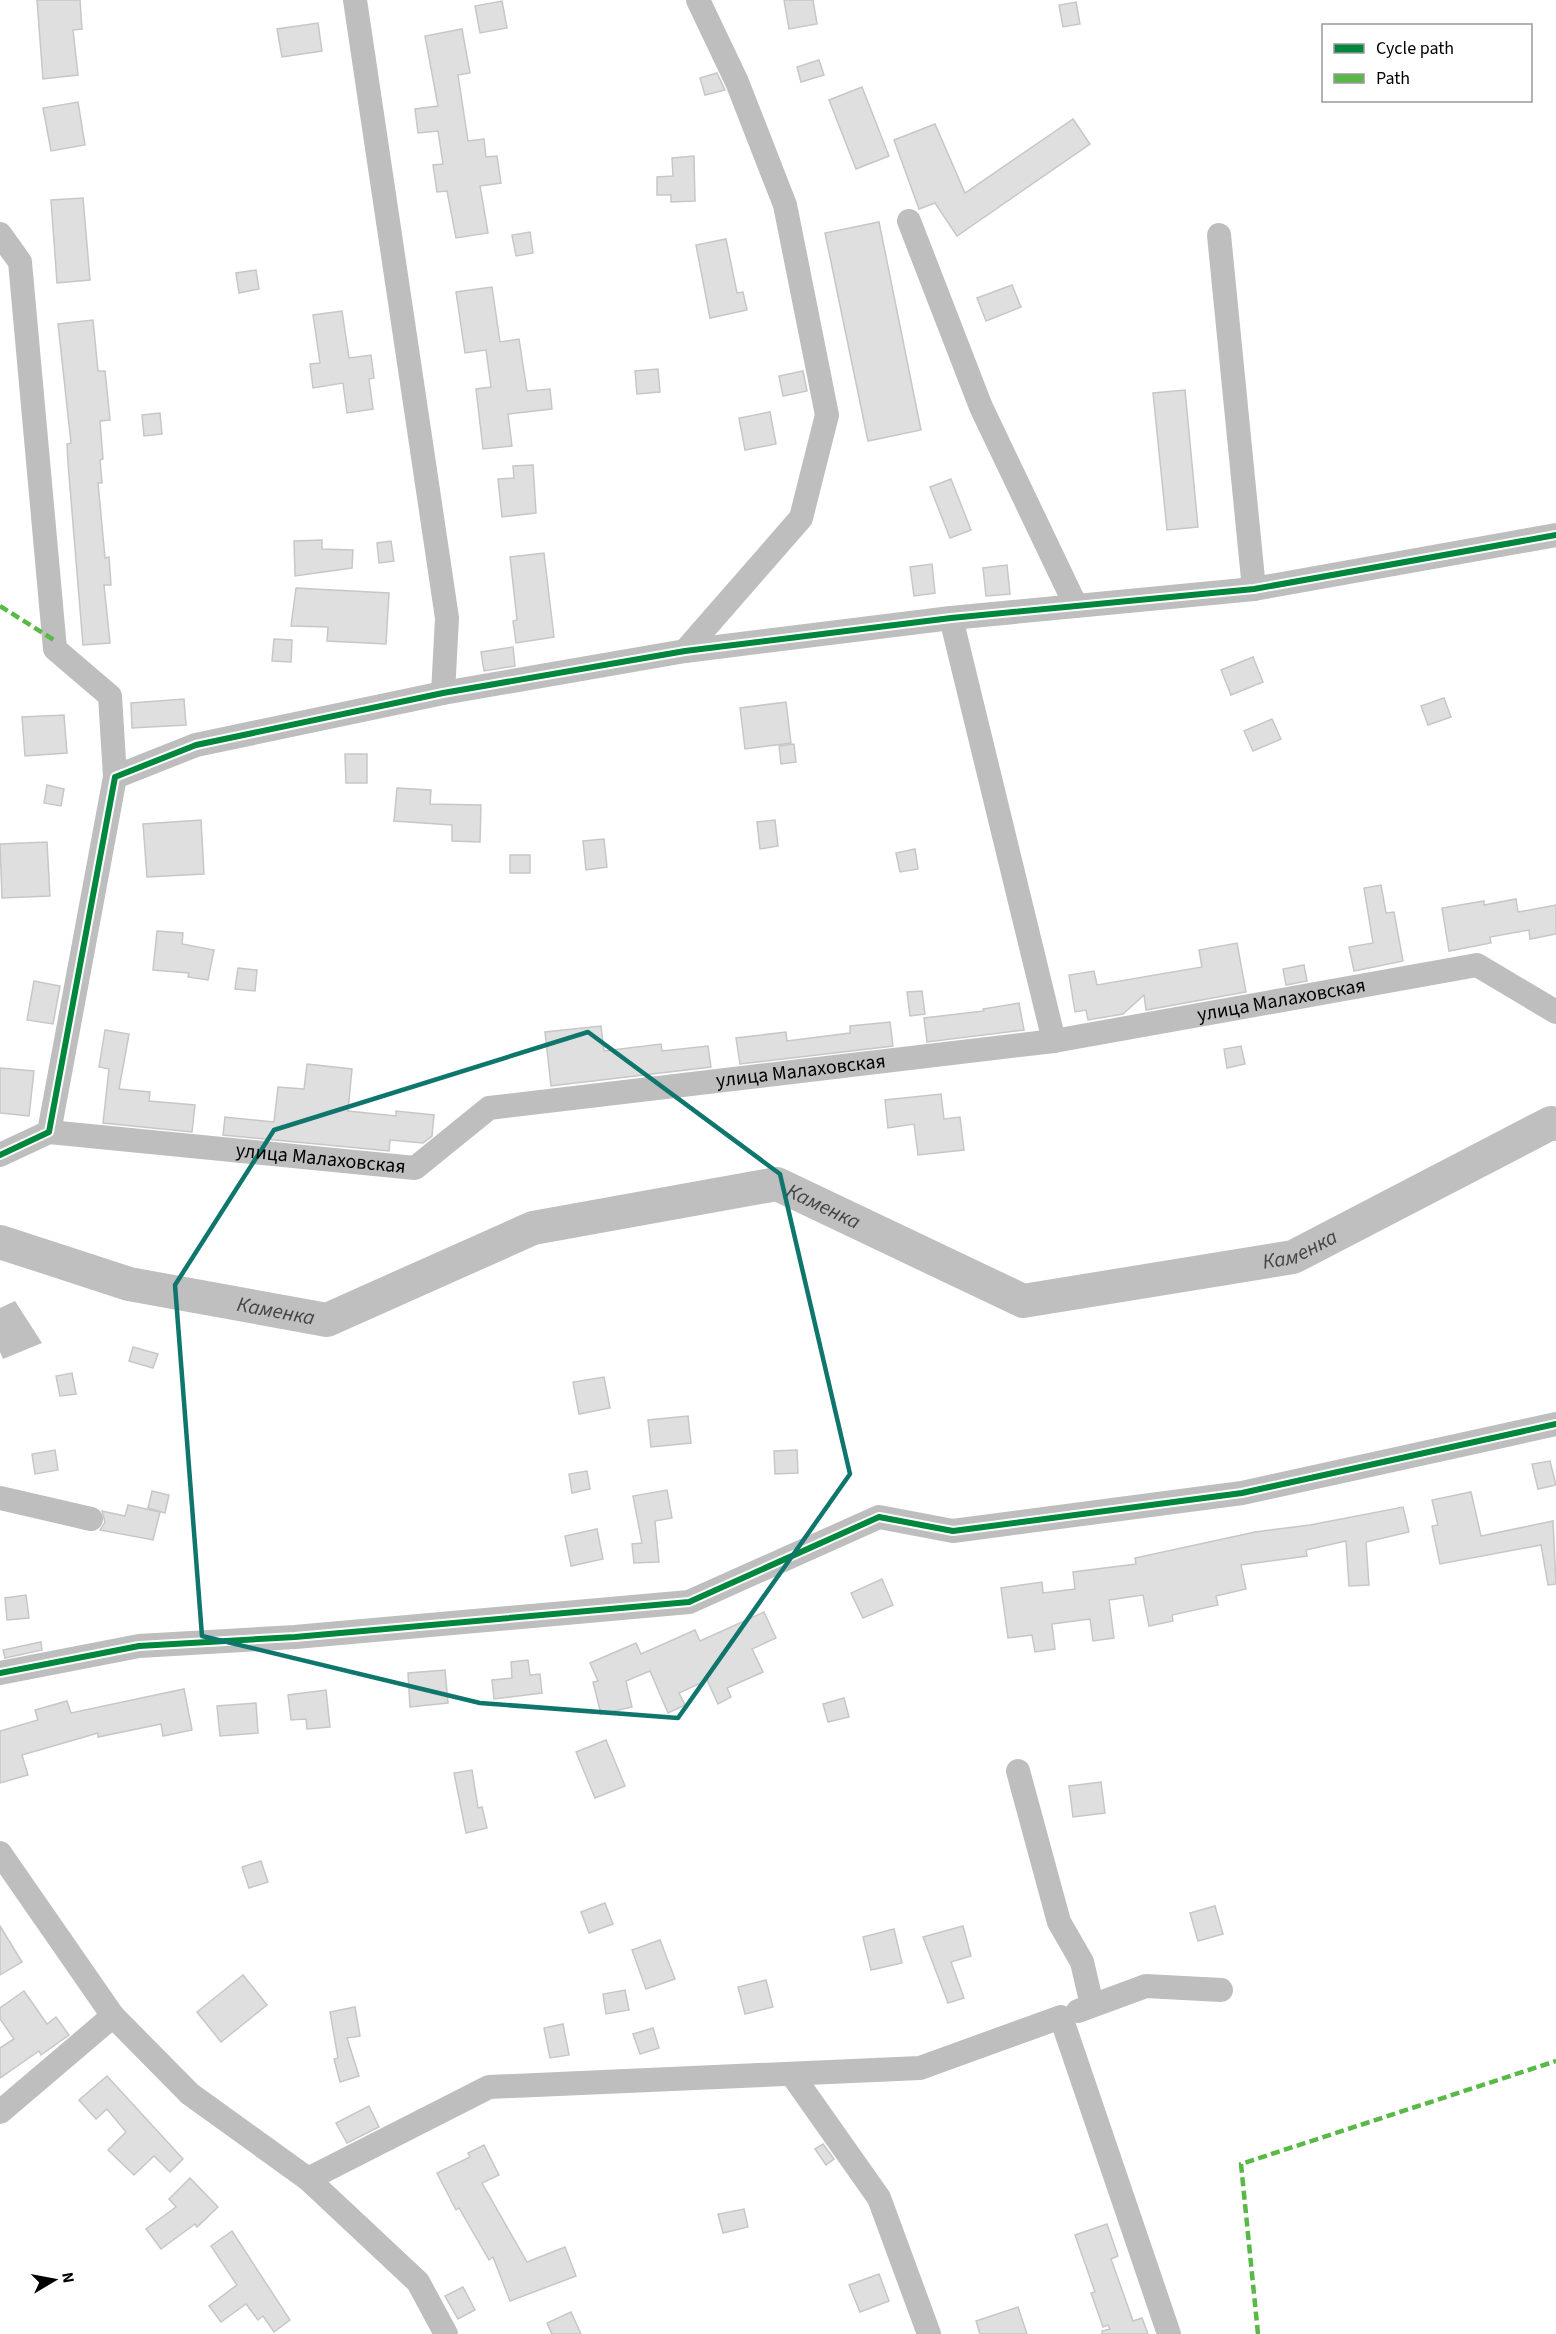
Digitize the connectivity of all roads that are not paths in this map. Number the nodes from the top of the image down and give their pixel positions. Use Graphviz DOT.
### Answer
graph roads {
  1 [pos="355,0"];
  2 [pos="698,0"];
  3 [pos="909,221"];
  4 [pos="0,234"];
  5 [pos="1219,235"];
  6 [pos="1556,536"];
  7 [pos="1254,589"];
  8 [pos="1076,606"];
  9 [pos="951,618"];
  10 [pos="685,651"];
  11 [pos="443,693"];
  12 [pos="115,777"];
  13 [pos="1556,1012"];
  14 [pos="1054,1041"];
  15 [pos="49,1132"];
  16 [pos="0,1155"];
  17 [pos="1556,1425"];
  18 [pos="0,1498"];
  19 [pos="91,1519"];
  20 [pos="0,1673"];
  21 [pos="1017,1771"];
  22 [pos="0,1853"];
  23 [pos="1221,1990"];
  24 [pos="1092,2006"];
  25 [pos="113,2016"];
  26 [pos="1060,2017"];
  27 [pos="793,2076"];
  28 [pos="0,2112"];
  29 [pos="308,2179"];
  30 [pos="446,2334"];
  31 [pos="929,2334"];
  32 [pos="1170,2334"];
  1 -- 11 [label="street"];
  2 -- 10 [label="street"];
  3 -- 8 [label="street"];
  4 -- 12 [label="street"];
  5 -- 7 [label="street"];
  6 -- 7 [label="street"];
  7 -- 8 [label="street"];
  8 -- 9 [label="street"];
  9 -- 10 [label="street"];
  9 -- 14 [label="street"];
  10 -- 11 [label="street"];
  11 -- 12 [label="street"];
  12 -- 15 [label="street"];
  13 -- 14 [label="street, улица Малаховская"];
  14 -- 15 [label="street, улица Малаховская"];
  15 -- 16 [label="street"];
  17 -- 20 [label="street"];
  18 -- 19 [label="street"];
  21 -- 24 [label="street"];
  22 -- 25 [label="street"];
  23 -- 24 [label="street"];
  24 -- 26 [label="street"];
  25 -- 28 [label="street"];
  25 -- 29 [label="street"];
  26 -- 27 [label="street"];
  26 -- 32 [label="street"];
  27 -- 29 [label="street"];
  27 -- 31 [label="street"];
  29 -- 30 [label="street"];
}
